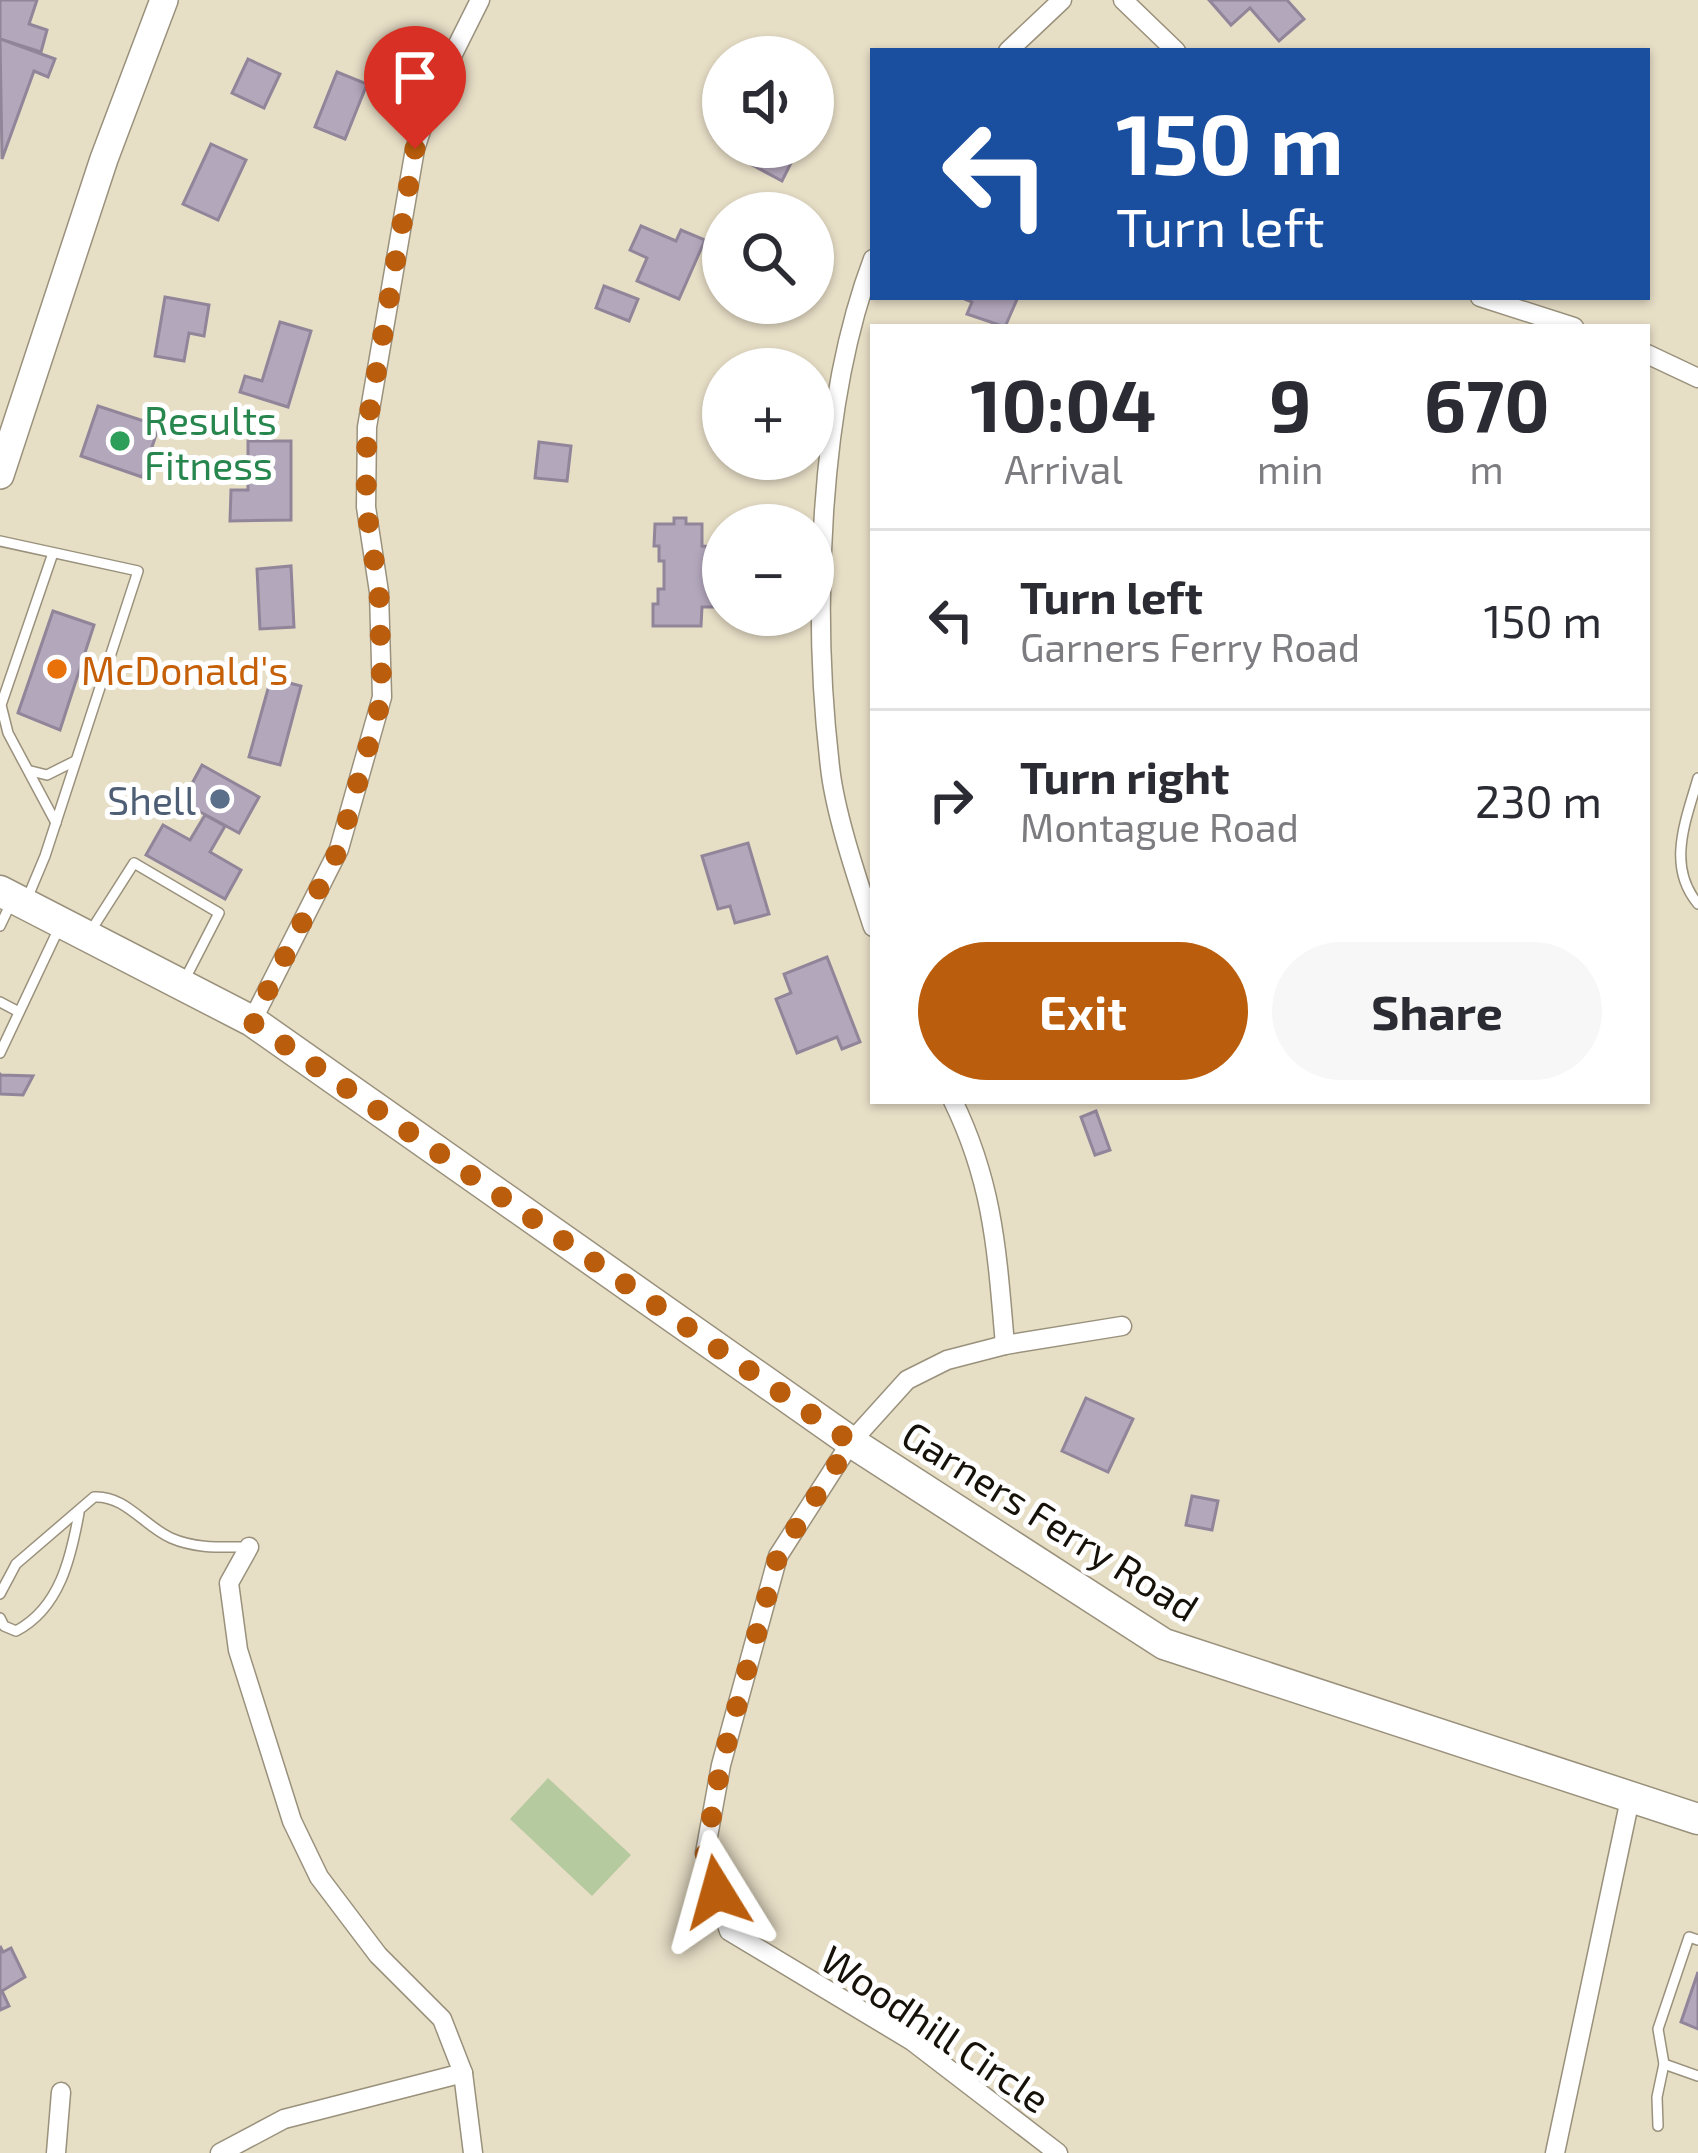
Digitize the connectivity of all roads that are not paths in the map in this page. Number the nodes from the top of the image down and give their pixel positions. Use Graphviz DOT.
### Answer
graph roads {
  1 [pos="164,0"];
  2 [pos="480,0"];
  3 [pos="1062,0"];
  4 [pos="1123,0"];
  5 [pos="1011,48"];
  6 [pos="1174,48"];
  7 [pos="870,267"];
  8 [pos="1489,300"];
  9 [pos="1565,324"];
  10 [pos="1650,355"];
  11 [pos="1698,378"];
  12 [pos="7,427"];
  13 [pos="0,475"];
  14 [pos="0,541"];
  15 [pos="53,553"];
  16 [pos="76,761"];
  17 [pos="26,768"];
  18 [pos="1698,778"];
  19 [pos="56,823"];
  20 [pos="1698,904"];
  21 [pos="10,905"];
  22 [pos="870,916"];
  23 [pos="74,929"];
  24 [pos="182,985"];
  25 [pos="0,1003"];
  26 [pos="19,1012"];
  27 [pos="252,1022"];
  28 [pos="0,1053"];
  29 [pos="954,1104"];
  30 [pos="1122,1326"];
  31 [pos="1005,1345"];
  32 [pos="851,1442"];
  33 [pos="79,1513"];
  34 [pos="249,1547"];
  35 [pos="0,1594"];
  36 [pos="0,1618"];
  37 [pos="1630,1798"];
  38 [pos="1698,1819"];
  39 [pos="1698,1940"];
  40 [pos="1664,2064"];
  41 [pos="464,2073"];
  42 [pos="1698,2076"];
  43 [pos="61,2092"];
  44 [pos="1658,2126"];
  45 [pos="56,2153"];
  46 [pos="220,2153"];
  47 [pos="473,2153"];
  48 [pos="1058,2153"];
  49 [pos="1555,2153"];
  1 -- 12 [label="main road"];
  2 -- 27 [label="street"];
  3 -- 5 [label="street"];
  4 -- 6 [label="street"];
  7 -- 22 [label="street"];
  8 -- 9 [label="street"];
  10 -- 11 [label="street"];
  12 -- 13 [label="main road"];
  14 -- 15 [label="lane"];
  15 -- 16 [label="lane"];
  15 -- 17 [label="lane"];
  16 -- 17 [label="lane"];
  16 -- 19 [label="lane"];
  17 -- 19 [label="lane"];
  18 -- 20 [label="lane"];
  19 -- 21 [label="lane"];
  21 -- 23 [label="main road, Garners Ferry Road"];
  23 -- 24 [label="main road, Garners Ferry Road"];
  23 -- 24 [label="lane"];
  23 -- 26 [label="lane"];
  24 -- 27 [label="main road, Garners Ferry Road"];
  25 -- 26 [label="lane"];
  26 -- 28 [label="lane"];
  27 -- 32 [label="main road, Garners Ferry Road"];
  29 -- 31 [label="street"];
  30 -- 31 [label="street, Woodhill Circle"];
  31 -- 32 [label="street, Woodhill Circle"];
  32 -- 37 [label="main road, Garners Ferry Road"];
  32 -- 48 [label="street, Woodhill Circle"];
  33 -- 34 [label="lane"];
  33 -- 35 [label="lane"];
  33 -- 36 [label="lane"];
  34 -- 41 [label="street"];
  37 -- 38 [label="main road, Garners Ferry Road"];
  37 -- 49 [label="street"];
  39 -- 40 [label="lane"];
  40 -- 42 [label="lane"];
  40 -- 44 [label="lane"];
  41 -- 46 [label="street"];
  41 -- 47 [label="street"];
  43 -- 45 [label="street"];
}
